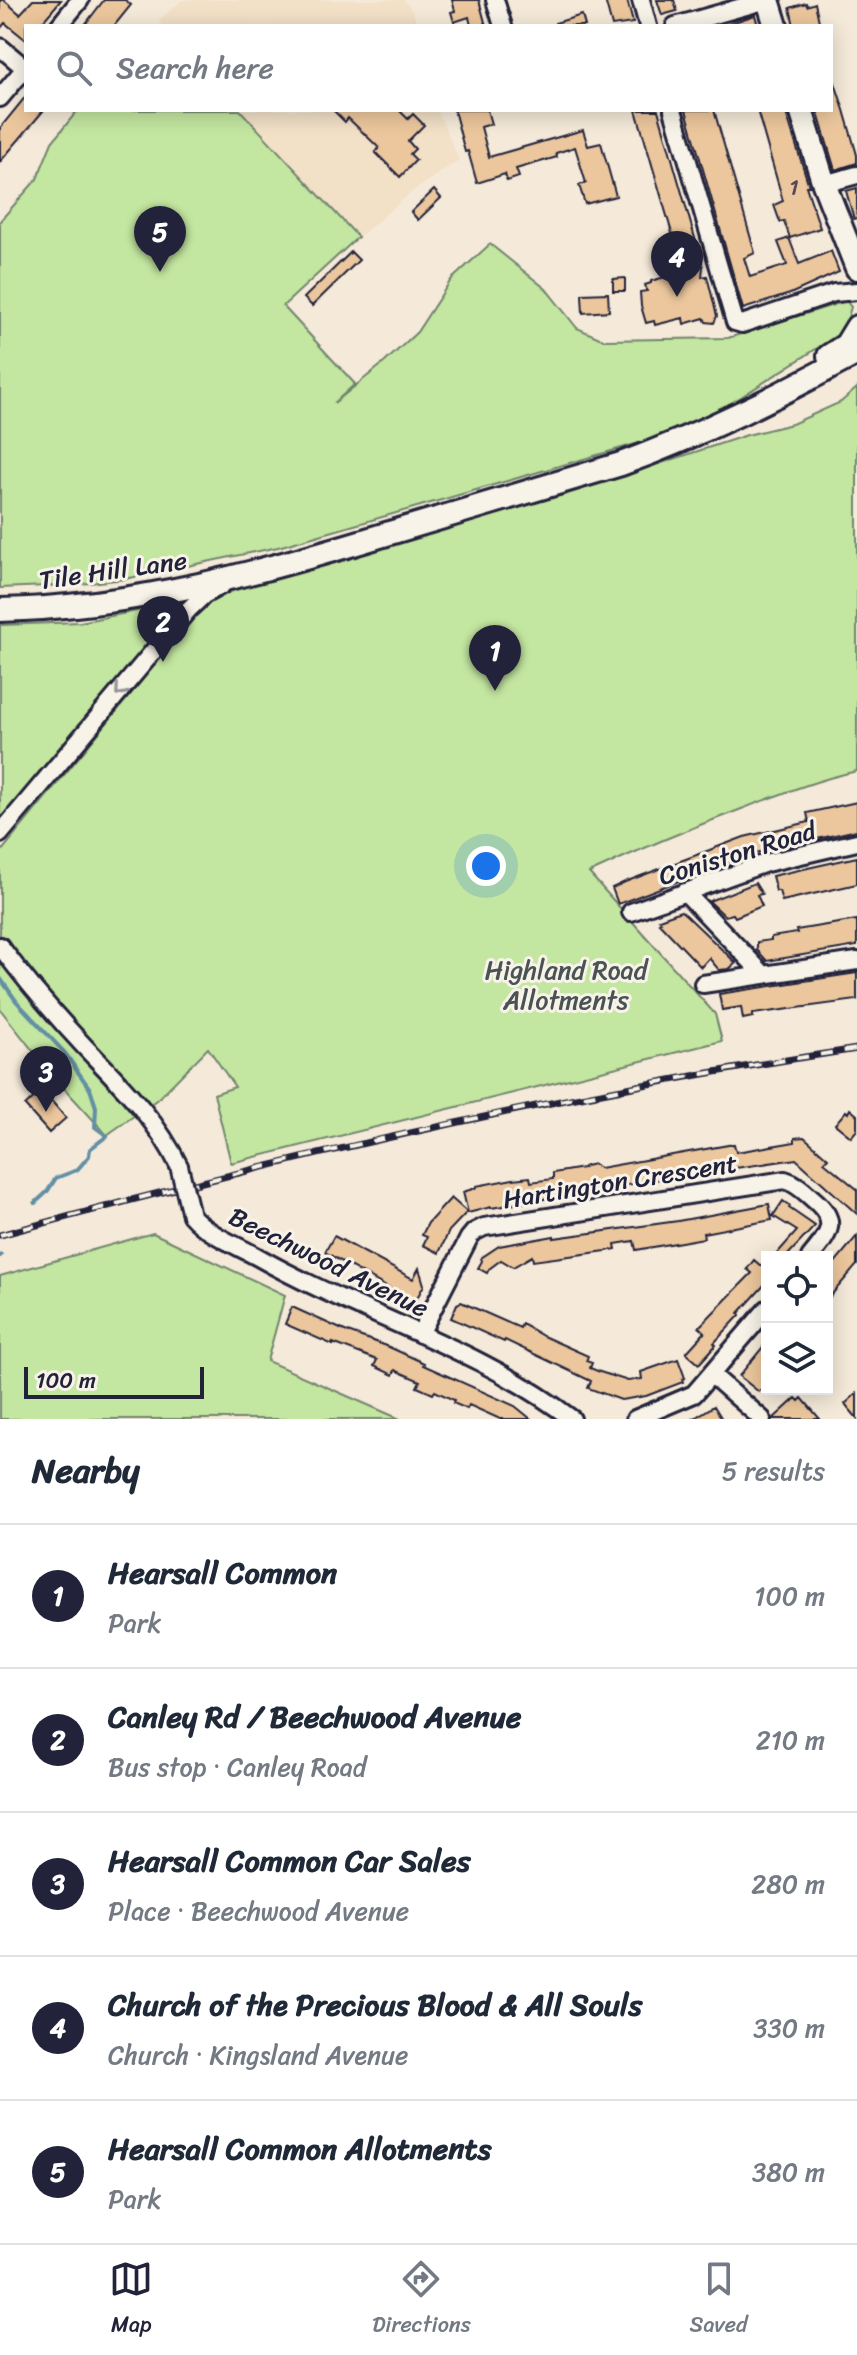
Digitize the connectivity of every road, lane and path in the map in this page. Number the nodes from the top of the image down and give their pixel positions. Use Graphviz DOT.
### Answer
graph roads {
  1 [pos="80,0"];
  2 [pos="495,0"];
  3 [pos="641,0"];
  4 [pos="768,0"];
  5 [pos="61,24"];
  6 [pos="502,24"];
  7 [pos="647,24"];
  8 [pos="682,24"];
  9 [pos="775,24"];
  10 [pos="0,47"];
  11 [pos="24,66"];
  12 [pos="24,70"];
  13 [pos="0,98"];
  14 [pos="674,112"];
  15 [pos="802,112"];
  16 [pos="857,175"];
  17 [pos="824,184"];
  18 [pos="857,268"];
  19 [pos="857,291"];
  20 [pos="857,327"];
  21 [pos="857,353"];
  22 [pos="857,371"];
  23 [pos="771,400"];
  24 [pos="749,410"];
  25 [pos="234,578"];
  26 [pos="0,610"];
  27 [pos="0,834"];
  28 [pos="857,842"];
  29 [pos="685,892"];
  30 [pos="631,912"];
  31 [pos="0,946"];
  32 [pos="857,961"];
  33 [pos="764,975"];
  34 [pos="703,984"];
  35 [pos="815,1251"];
  36 [pos="761,1316"];
  37 [pos="420,1334"];
  38 [pos="712,1375"];
  39 [pos="572,1419"];
  40 [pos="635,1419"];
  41 [pos="762,1419"];
  1 -- 5 [label="street"];
  2 -- 6 [label="street"];
  3 -- 7 [label="street"];
  4 -- 8 [label="street"];
  4 -- 9 [label="main road"];
  10 -- 11 [label="street"];
  12 -- 13 [label="street"];
  14 -- 19 [label="street"];
  15 -- 17 [label="main road"];
  16 -- 17 [label="street"];
  17 -- 18 [label="main road"];
  20 -- 23 [label="main road"];
  21 -- 23 [label="main road"];
  22 -- 24 [label="main road"];
  23 -- 24 [label="main road"];
  24 -- 25 [label="main road, Tile Hill Lane"];
  25 -- 26 [label="main road, Tile Hill Lane"];
  25 -- 27 [label="street, one-way"];
  28 -- 29 [label="street, Coniston Road"];
  29 -- 30 [label="street, Coniston Road"];
  29 -- 33 [label="street"];
  31 -- 37 [label="street, Beechwood Avenue, bridge"];
  32 -- 33 [label="street"];
  33 -- 34 [label="street"];
  35 -- 37 [label="street, Hartington Crescent"];
  36 -- 38 [label="street"];
  37 -- 39 [label="street, Beechwood Avenue"];
  38 -- 40 [label="street"];
  38 -- 41 [label="street"];
}
